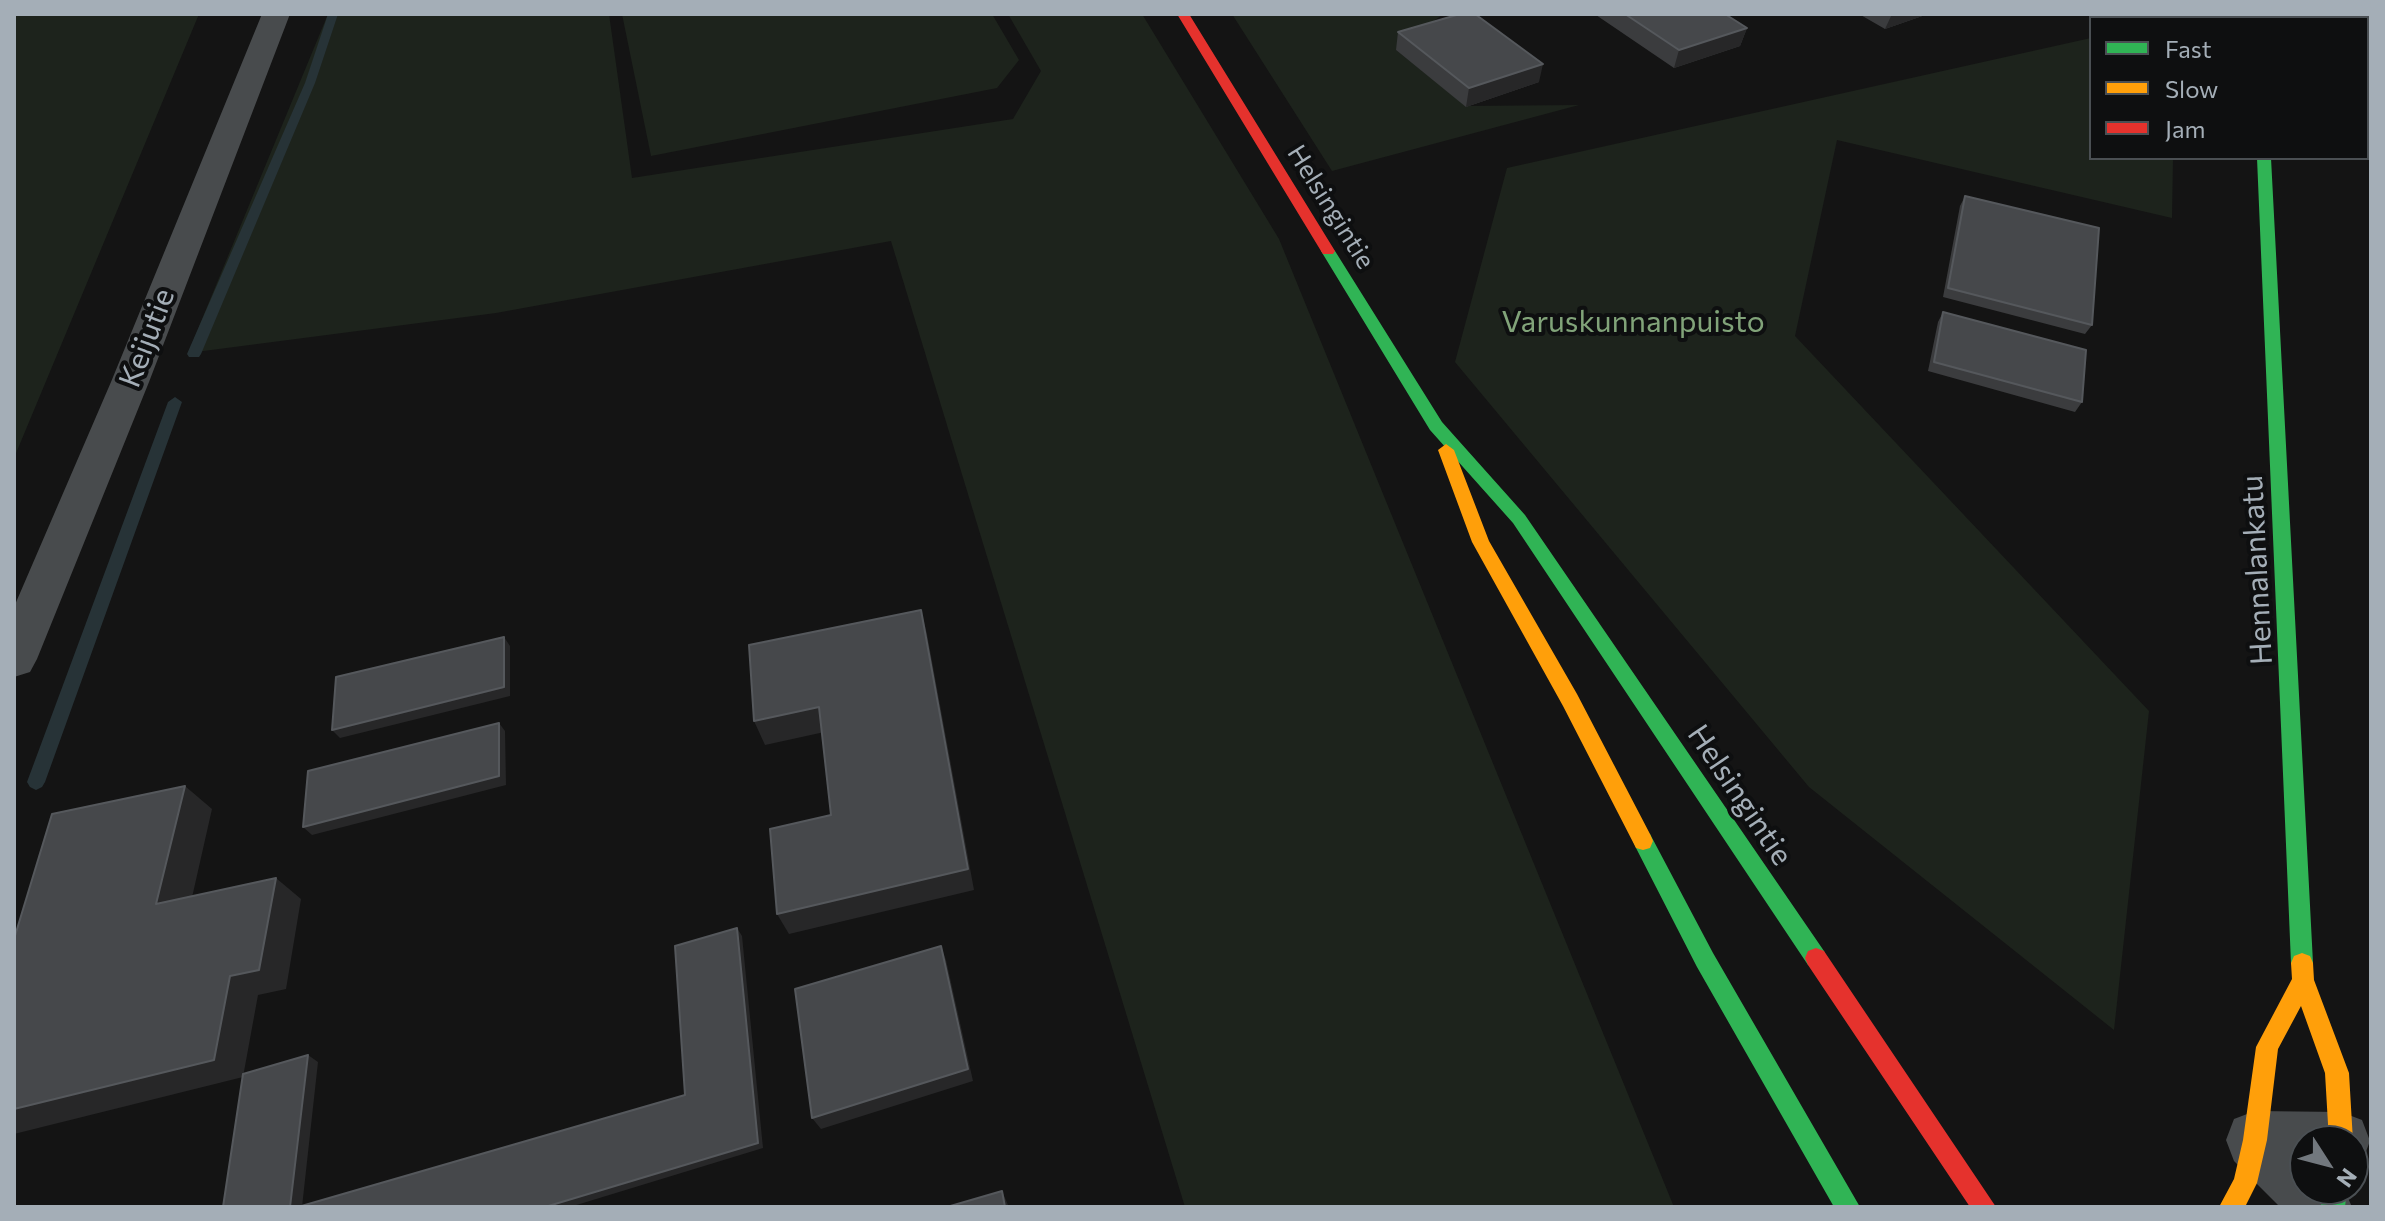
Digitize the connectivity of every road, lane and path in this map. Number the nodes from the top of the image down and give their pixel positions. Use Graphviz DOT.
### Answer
graph roads {
  1 [pos="276,14"];
  2 [pos="1183,14"];
  3 [pos="2264,160"];
  4 [pos="1436,426"];
  5 [pos="14,659"];
  6 [pos="2303,980"];
  7 [pos="2340,1125"];
  8 [pos="2255,1140"];
  9 [pos="2289,1140"];
  10 [pos="1848,1207"];
  11 [pos="1984,1207"];
  12 [pos="2231,1207"];
  13 [pos="2322,1207"];
  1 -- 5 [label="street, Keijutie"];
  2 -- 4 [label="main road, Helsingintie"];
  3 -- 6 [label="main road, Hennalankatu"];
  4 -- 10 [label="main road, Helsingintie"];
  4 -- 11 [label="main road, Helsingintie"];
  6 -- 7 [label="main road, Hennalankatu"];
  6 -- 8 [label="main road"];
  8 -- 9 [label="street"];
  8 -- 12 [label="main road"];
  8 -- 13 [label="street"];
}
